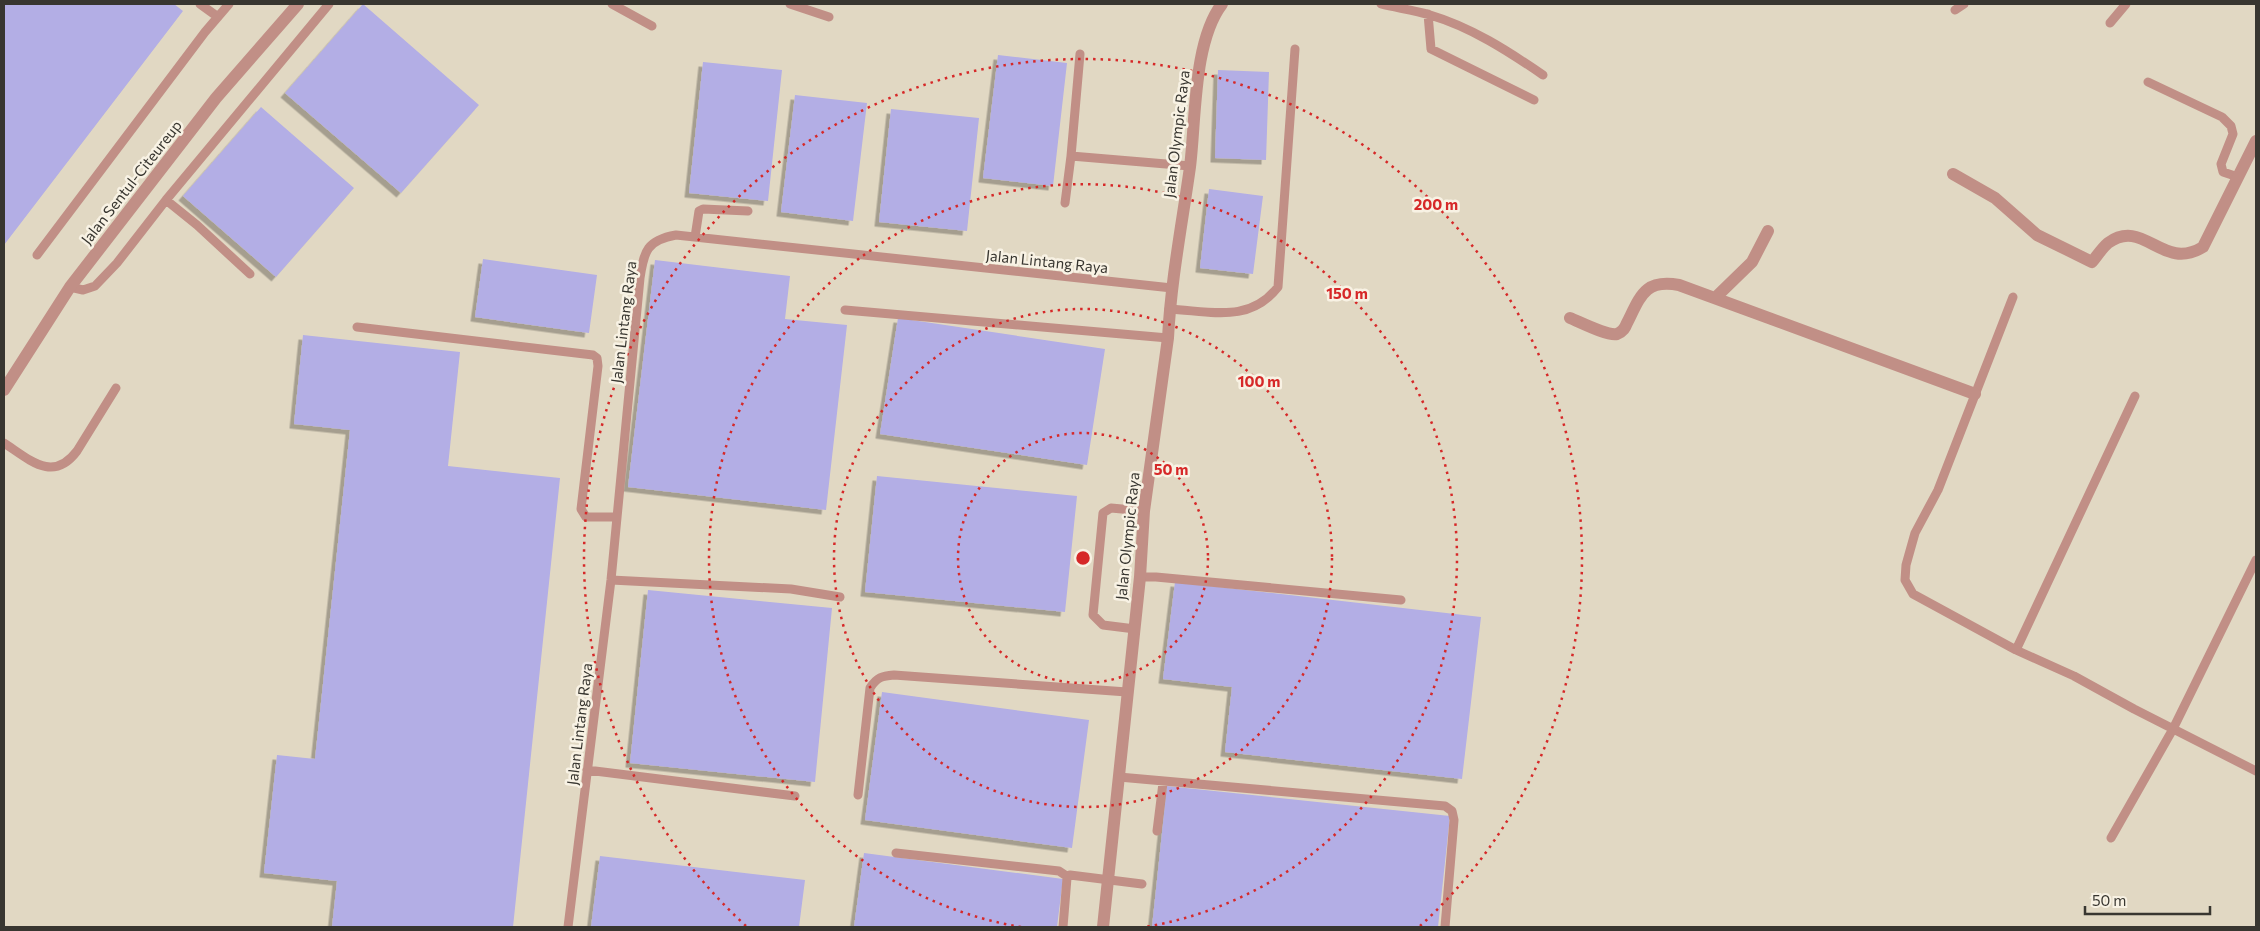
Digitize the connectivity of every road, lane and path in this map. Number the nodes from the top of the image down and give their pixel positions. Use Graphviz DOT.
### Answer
graph roads {
  1 [pos="200,4"];
  2 [pos="230,4"];
  3 [pos="298,4"];
  4 [pos="329,4"];
  5 [pos="612,4"];
  6 [pos="790,4"];
  7 [pos="1222,4"];
  8 [pos="1381,4"];
  9 [pos="1964,4"];
  10 [pos="2126,4"];
  11 [pos="1956,10"];
  12 [pos="1428,14"];
  13 [pos="218,17"];
  14 [pos="829,17"];
  15 [pos="2110,23"];
  16 [pos="652,26"];
  17 [pos="1295,49"];
  18 [pos="1080,54"];
  19 [pos="1543,75"];
  20 [pos="2148,82"];
  21 [pos="1534,100"];
  22 [pos="2256,141"];
  23 [pos="1071,156"];
  24 [pos="1190,166"];
  25 [pos="1953,174"];
  26 [pos="2238,177"];
  27 [pos="166,200"];
  28 [pos="1065,203"];
  29 [pos="748,211"];
  30 [pos="1768,231"];
  31 [pos="694,237"];
  32 [pos="37,256"];
  33 [pos="250,274"];
  34 [pos="70,287"];
  35 [pos="1172,288"];
  36 [pos="2013,296"];
  37 [pos="1715,298"];
  38 [pos="1169,309"];
  39 [pos="845,310"];
  40 [pos="1570,318"];
  41 [pos="357,327"];
  42 [pos="1168,338"];
  43 [pos="116,388"];
  44 [pos="4,390"];
  45 [pos="1975,394"];
  46 [pos="2134,396"];
  47 [pos="4,443"];
  48 [pos="1144,511"];
  49 [pos="616,518"];
  50 [pos="2256,560"];
  51 [pos="1140,577"];
  52 [pos="611,580"];
  53 [pos="840,597"];
  54 [pos="1401,600"];
  55 [pos="1134,629"];
  56 [pos="2016,650"];
  57 [pos="1127,692"];
  58 [pos="2173,729"];
  59 [pos="587,770"];
  60 [pos="2256,771"];
  61 [pos="1119,777"];
  62 [pos="1163,782"];
  63 [pos="858,795"];
  64 [pos="795,796"];
  65 [pos="1157,831"];
  66 [pos="2111,838"];
  67 [pos="896,853"];
  68 [pos="1068,877"];
  69 [pos="1108,880"];
  70 [pos="1142,884"];
  71 [pos="568,927"];
  72 [pos="1063,927"];
  73 [pos="1103,927"];
  74 [pos="1445,927"];
  1 -- 13 [label="lane"];
  2 -- 13 [label="lane"];
  3 -- 34 [label="street, Jalan Sentul-Citeureup"];
  4 -- 27 [label="lane"];
  5 -- 16 [label="lane"];
  6 -- 14 [label="lane"];
  7 -- 24 [label="street, Jalan Olympic Raya"];
  8 -- 12 [label="lane"];
  9 -- 11 [label="lane"];
  10 -- 15 [label="lane"];
  12 -- 19 [label="lane"];
  12 -- 21 [label="lane"];
  13 -- 32 [label="lane"];
  17 -- 38 [label="lane"];
  18 -- 23 [label="lane"];
  20 -- 26 [label="lane"];
  22 -- 26 [label="street"];
  23 -- 24 [label="lane"];
  23 -- 28 [label="lane"];
  24 -- 35 [label="street, Jalan Olympic Raya"];
  25 -- 26 [label="street"];
  27 -- 33 [label="lane"];
  27 -- 34 [label="lane"];
  29 -- 31 [label="lane"];
  30 -- 37 [label="street"];
  31 -- 35 [label="lane, Jalan Lintang Raya"];
  31 -- 49 [label="lane, Jalan Lintang Raya"];
  34 -- 44 [label="street, Jalan Sentul-Citeureup"];
  35 -- 38 [label="street, Jalan Olympic Raya"];
  36 -- 45 [label="lane"];
  37 -- 40 [label="street"];
  37 -- 45 [label="street"];
  38 -- 42 [label="street, Jalan Olympic Raya"];
  39 -- 42 [label="lane"];
  41 -- 49 [label="lane"];
  42 -- 48 [label="street, Jalan Olympic Raya"];
  43 -- 47 [label="lane"];
  45 -- 56 [label="lane"];
  46 -- 56 [label="lane"];
  48 -- 51 [label="street, Jalan Olympic Raya"];
  48 -- 55 [label="lane"];
  49 -- 52 [label="lane, Jalan Lintang Raya"];
  50 -- 58 [label="lane"];
  51 -- 54 [label="lane"];
  51 -- 55 [label="street, Jalan Olympic Raya"];
  52 -- 53 [label="lane"];
  52 -- 59 [label="lane, Jalan Lintang Raya"];
  55 -- 57 [label="street, Jalan Olympic Raya"];
  56 -- 58 [label="lane"];
  57 -- 61 [label="street, Jalan Olympic Raya"];
  57 -- 63 [label="lane"];
  58 -- 60 [label="lane"];
  58 -- 66 [label="lane"];
  59 -- 64 [label="lane"];
  59 -- 71 [label="lane, Jalan Lintang Raya"];
  61 -- 62 [label="lane"];
  61 -- 69 [label="street, Jalan Olympic Raya"];
  62 -- 65 [label="lane"];
  62 -- 74 [label="lane"];
  67 -- 68 [label="lane"];
  68 -- 69 [label="lane"];
  68 -- 72 [label="lane"];
  69 -- 70 [label="lane"];
  69 -- 73 [label="street, Jalan Olympic Raya"];
}
